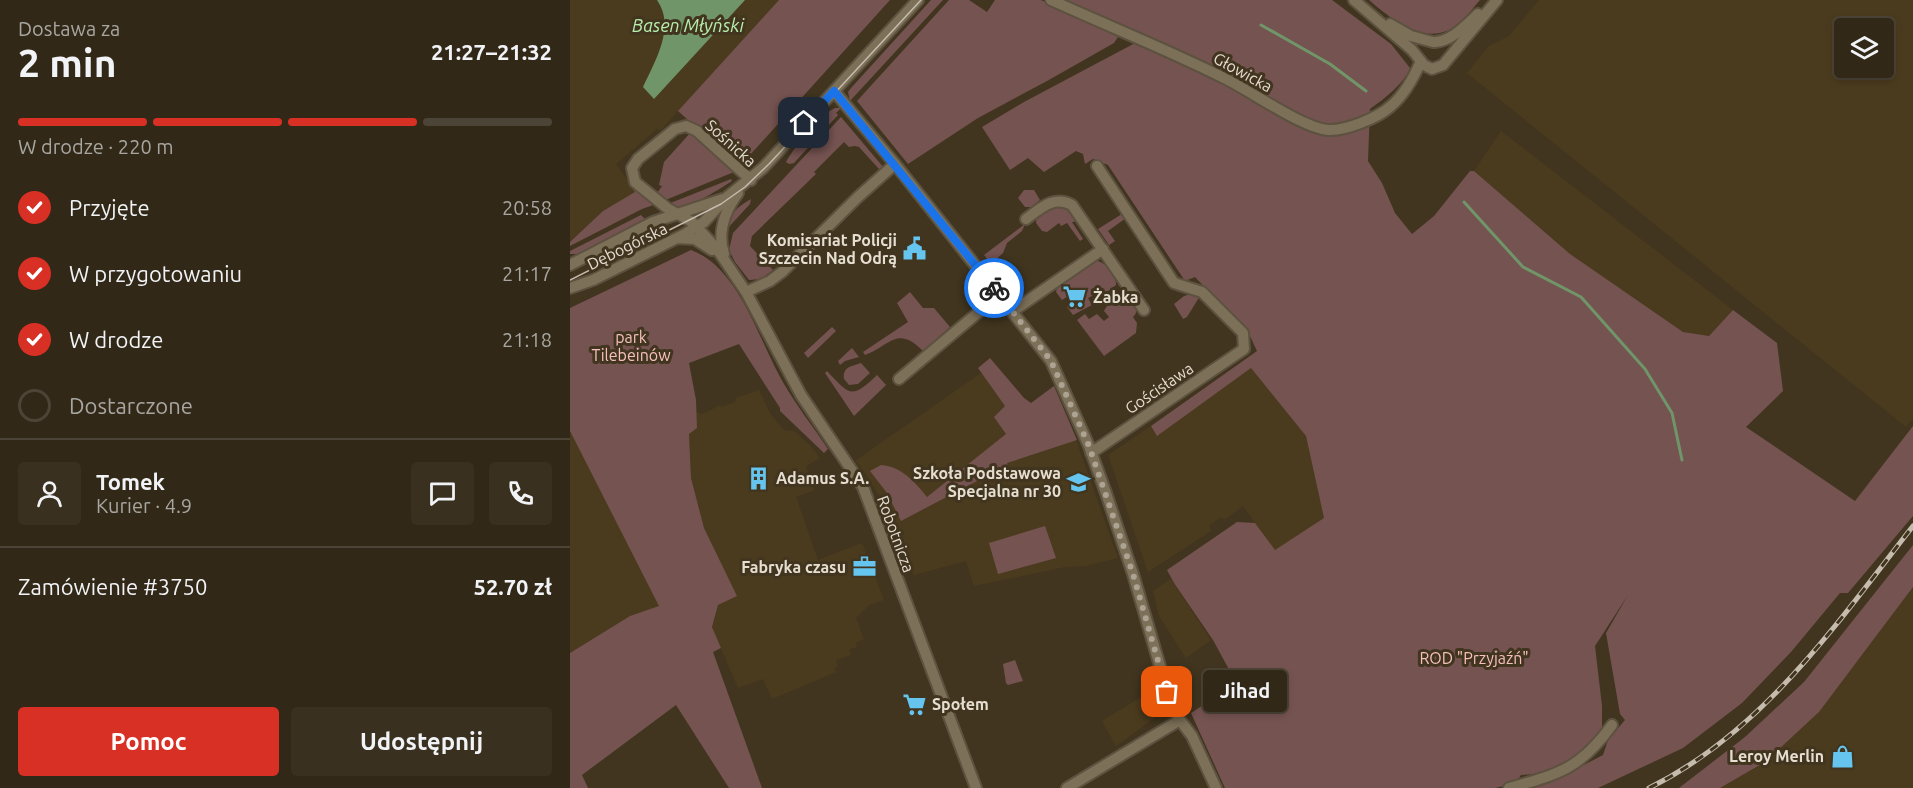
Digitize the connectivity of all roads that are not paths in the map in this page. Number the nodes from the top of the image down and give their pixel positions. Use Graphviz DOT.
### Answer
graph roads {
  1 [pos="918,0"];
  2 [pos="1051,0"];
  3 [pos="1354,0"];
  4 [pos="1495,0"];
  5 [pos="1434,42"];
  6 [pos="1446,61"];
  7 [pos="1424,63"];
  8 [pos="834,91"];
  9 [pos="895,164"];
  10 [pos="1096,166"];
  11 [pos="751,180"];
  12 [pos="721,200"];
  13 [pos="677,214"];
  14 [pos="1026,219"];
  15 [pos="697,226"];
  16 [pos="671,240"];
  17 [pos="704,243"];
  18 [pos="1103,249"];
  19 [pos="570,265"];
  20 [pos="736,276"];
  21 [pos="570,288"];
  22 [pos="746,292"];
  23 [pos="999,295"];
  24 [pos="1144,310"];
  25 [pos="1012,311"];
  26 [pos="899,379"];
  27 [pos="1091,453"];
  28 [pos="1180,720"];
  29 [pos="1612,725"];
  30 [pos="976,788"];
  31 [pos="1067,788"];
  32 [pos="1216,788"];
  33 [pos="1509,788"];
  1 -- 8 [label="street, Dębogórska"];
  2 -- 7 [label="street, Głowicka"];
  3 -- 5 [label="street"];
  3 -- 7 [label="street"];
  4 -- 5 [label="street"];
  4 -- 6 [label="street"];
  5 -- 6 [label="street"];
  5 -- 7 [label="street"];
  6 -- 7 [label="street"];
  8 -- 9 [label="street"];
  8 -- 11 [label="street, Dębogórska"];
  9 -- 22 [label="street"];
  9 -- 23 [label="street"];
  10 -- 27 [label="street, Gościsława"];
  11 -- 12 [label="street, Dębogórska"];
  11 -- 13 [label="street, Sośnicka"];
  11 -- 20 [label="street, Robotnicza"];
  12 -- 13 [label="street, Dębogórska"];
  12 -- 15 [label="street, Dębogórska"];
  13 -- 15 [label="street, Dębogórska"];
  13 -- 19 [label="street, Dębogórska"];
  14 -- 18 [label="street"];
  15 -- 16 [label="street, Dębogórska"];
  15 -- 17 [label="street, Robotnicza"];
  15 -- 20 [label="street, Robotnicza"];
  16 -- 17 [label="street"];
  16 -- 21 [label="street, Dębogórska"];
  17 -- 20 [label="street, Robotnicza"];
  18 -- 24 [label="street"];
  18 -- 25 [label="street"];
  20 -- 22 [label="street, Robotnicza"];
  22 -- 30 [label="street, Robotnicza"];
  23 -- 25 [label="street"];
  23 -- 26 [label="street"];
  25 -- 27 [label="street"];
  27 -- 28 [label="street"];
  28 -- 31 [label="street"];
  28 -- 32 [label="street"];
  29 -- 33 [label="street"];
}
